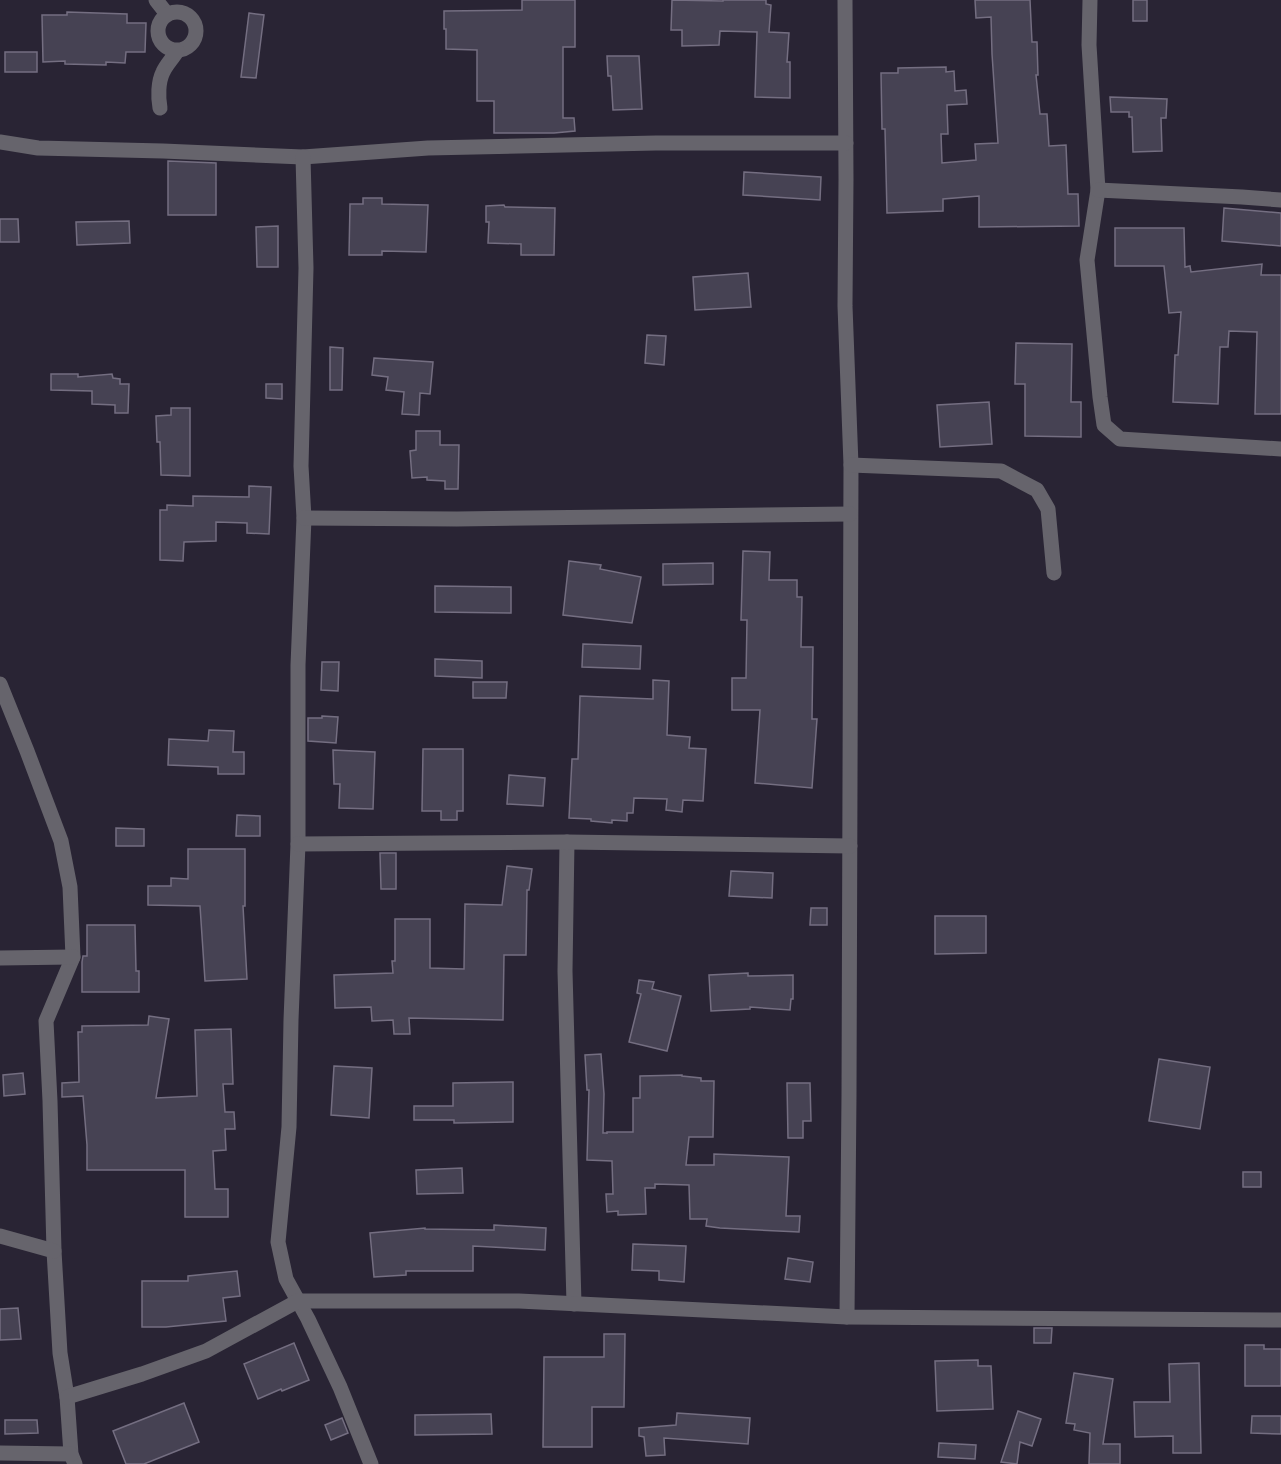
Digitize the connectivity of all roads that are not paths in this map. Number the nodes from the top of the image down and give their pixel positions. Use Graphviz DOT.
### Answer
graph roads {
  1 [pos="156,0"];
  2 [pos="845,0"];
  3 [pos="1090,0"];
  4 [pos="167,14"];
  5 [pos="177,51"];
  6 [pos="160,108"];
  7 [pos="0,142"];
  8 [pos="846,143"];
  9 [pos="303,157"];
  10 [pos="1098,190"];
  11 [pos="1281,200"];
  12 [pos="1281,449"];
  13 [pos="851,465"];
  14 [pos="850,513"];
  15 [pos="304,518"];
  16 [pos="1054,573"];
  17 [pos="0,684"];
  18 [pos="567,842"];
  19 [pos="298,844"];
  20 [pos="850,846"];
  21 [pos="73,957"];
  22 [pos="0,958"];
  23 [pos="0,1236"];
  24 [pos="54,1251"];
  25 [pos="298,1301"];
  26 [pos="574,1304"];
  27 [pos="847,1317"];
  28 [pos="1281,1320"];
  29 [pos="67,1397"];
  30 [pos="0,1453"];
  31 [pos="73,1459"];
  32 [pos="371,1464"];
  1 -- 4 [label="street"];
  2 -- 8 [label="street"];
  3 -- 10 [label="street"];
  4 -- 5 [label="street"];
  4 -- 5 [label="street"];
  5 -- 6 [label="street"];
  7 -- 9 [label="street"];
  8 -- 9 [label="street"];
  8 -- 13 [label="street"];
  9 -- 15 [label="street"];
  10 -- 11 [label="street"];
  10 -- 12 [label="street"];
  13 -- 14 [label="street"];
  13 -- 16 [label="street"];
  14 -- 15 [label="street"];
  14 -- 20 [label="street"];
  15 -- 19 [label="street"];
  17 -- 21 [label="street"];
  18 -- 19 [label="street"];
  18 -- 20 [label="street"];
  18 -- 26 [label="street"];
  19 -- 25 [label="street"];
  20 -- 27 [label="street"];
  21 -- 22 [label="street"];
  21 -- 24 [label="street"];
  23 -- 24 [label="street"];
  24 -- 29 [label="street"];
  25 -- 26 [label="street"];
  25 -- 29 [label="street"];
  25 -- 32 [label="street"];
  26 -- 27 [label="street"];
  27 -- 28 [label="street"];
  29 -- 31 [label="street"];
  30 -- 31 [label="street"];
}
